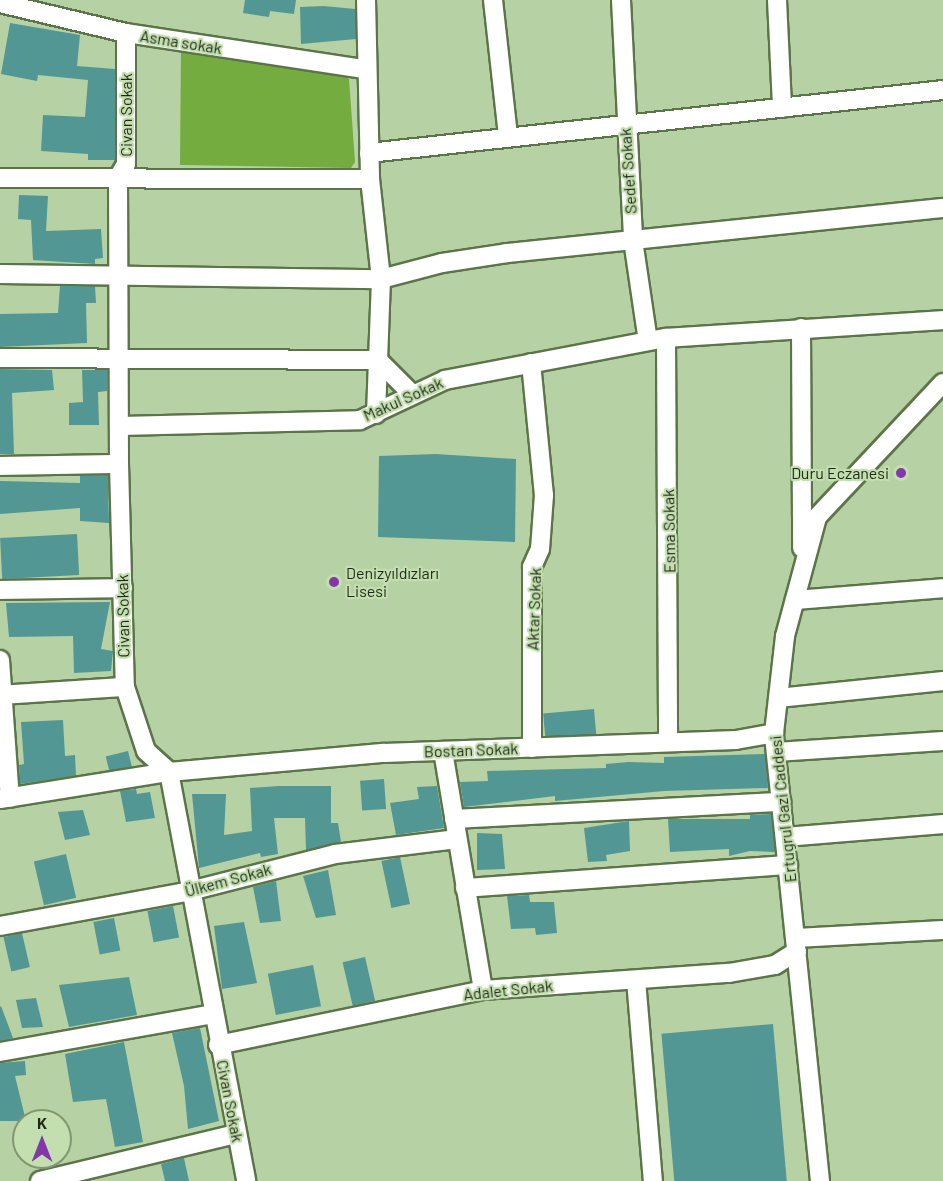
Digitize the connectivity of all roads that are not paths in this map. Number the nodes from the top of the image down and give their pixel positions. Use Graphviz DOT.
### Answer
graph roads {
  1 [pos="366,0"];
  2 [pos="493,0"];
  3 [pos="621,0"];
  4 [pos="777,0"];
  5 [pos="0,3"];
  6 [pos="126,33"];
  7 [pos="365,69"];
  8 [pos="943,90"];
  9 [pos="782,108"];
  10 [pos="625,125"];
  11 [pos="508,135"];
  12 [pos="369,153"];
  13 [pos="118,177"];
  14 [pos="0,178"];
  15 [pos="370,179"];
  16 [pos="943,208"];
  17 [pos="633,240"];
  18 [pos="0,274"];
  19 [pos="118,275"];
  20 [pos="381,279"];
  21 [pos="943,320"];
  22 [pos="801,328"];
  23 [pos="657,340"];
  24 [pos="118,356"];
  25 [pos="0,358"];
  26 [pos="378,360"];
  27 [pos="531,363"];
  28 [pos="942,386"];
  29 [pos="413,395"];
  30 [pos="376,414"];
  31 [pos="119,426"];
  32 [pos="119,464"];
  33 [pos="0,466"];
  34 [pos="802,570"];
  35 [pos="123,588"];
  36 [pos="943,588"];
  37 [pos="0,590"];
  38 [pos="795,600"];
  39 [pos="0,660"];
  40 [pos="943,681"];
  41 [pos="125,687"];
  42 [pos="1,695"];
  43 [pos="778,698"];
  44 [pos="774,733"];
  45 [pos="943,741"];
  46 [pos="668,742"];
  47 [pos="532,748"];
  48 [pos="443,751"];
  49 [pos="776,752"];
  50 [pos="169,772"];
  51 [pos="5,799"];
  52 [pos="782,802"];
  53 [pos="454,819"];
  54 [pos="943,824"];
  55 [pos="785,837"];
  56 [pos="457,839"];
  57 [pos="788,865"];
  58 [pos="465,888"];
  59 [pos="190,891"];
  60 [pos="0,926"];
  61 [pos="943,930"];
  62 [pos="797,944"];
  63 [pos="636,980"];
  64 [pos="483,990"];
  65 [pos="213,1014"];
  66 [pos="218,1045"];
  67 [pos="0,1052"];
  68 [pos="237,1134"];
  69 [pos="40,1181"];
  70 [pos="246,1181"];
  71 [pos="653,1181"];
  72 [pos="820,1181"];
  1 -- 7 [label="street"];
  2 -- 11 [label="street"];
  3 -- 10 [label="street, Sedef Sokak"];
  4 -- 9 [label="street"];
  5 -- 6 [label="street, Asma sokak"];
  6 -- 7 [label="street, Asma sokak"];
  6 -- 13 [label="street, Civan Sokak"];
  7 -- 12 [label="street"];
  8 -- 9 [label="street"];
  9 -- 10 [label="street"];
  10 -- 11 [label="street"];
  10 -- 17 [label="street, Sedef Sokak"];
  11 -- 12 [label="street"];
  12 -- 15 [label="street"];
  13 -- 14 [label="street"];
  13 -- 15 [label="street"];
  13 -- 19 [label="street, Civan Sokak"];
  15 -- 20 [label="street"];
  16 -- 17 [label="street"];
  17 -- 20 [label="street"];
  17 -- 23 [label="street, Sedef Sokak"];
  18 -- 19 [label="street"];
  19 -- 20 [label="street"];
  19 -- 24 [label="street, Civan Sokak"];
  20 -- 26 [label="street"];
  21 -- 22 [label="street, Makul Sokak"];
  22 -- 23 [label="street, Makul Sokak"];
  22 -- 34 [label="street"];
  23 -- 27 [label="street, Makul Sokak"];
  23 -- 46 [label="street, Esma Sokak"];
  24 -- 25 [label="street"];
  24 -- 26 [label="street"];
  24 -- 31 [label="street, Civan Sokak"];
  26 -- 29 [label="street"];
  26 -- 30 [label="street"];
  27 -- 29 [label="street, Makul Sokak"];
  27 -- 47 [label="street, Aktar Sokak"];
  28 -- 34 [label="street, Ertugrul Gazi Caddesi"];
  29 -- 30 [label="street, Makul Sokak"];
  30 -- 31 [label="street, Makul Sokak"];
  31 -- 32 [label="street, Civan Sokak"];
  32 -- 33 [label="street"];
  32 -- 35 [label="street, Civan Sokak"];
  34 -- 38 [label="street, Ertugrul Gazi Caddesi"];
  35 -- 37 [label="street"];
  35 -- 41 [label="street, Civan Sokak"];
  36 -- 38 [label="street"];
  38 -- 43 [label="street, Ertugrul Gazi Caddesi"];
  39 -- 42 [label="street"];
  40 -- 43 [label="street"];
  41 -- 42 [label="street"];
  41 -- 50 [label="street, Civan Sokak"];
  42 -- 51 [label="street"];
  43 -- 44 [label="street, Ertugrul Gazi Caddesi"];
  44 -- 46 [label="street, Bostan Sokak"];
  44 -- 49 [label="street, Ertugrul Gazi Caddesi"];
  45 -- 49 [label="street"];
  46 -- 47 [label="street, Bostan Sokak"];
  47 -- 48 [label="street, Bostan Sokak"];
  48 -- 50 [label="street, Bostan Sokak"];
  48 -- 53 [label="street"];
  49 -- 52 [label="street, Ertugrul Gazi Caddesi"];
  50 -- 51 [label="street"];
  50 -- 59 [label="street, Civan Sokak"];
  52 -- 53 [label="street"];
  52 -- 55 [label="street, Ertugrul Gazi Caddesi"];
  53 -- 56 [label="street"];
  54 -- 55 [label="street"];
  55 -- 57 [label="street, Ertugrul Gazi Caddesi"];
  56 -- 58 [label="street"];
  56 -- 59 [label="street, Ülkem Sokak"];
  57 -- 58 [label="street"];
  57 -- 62 [label="street, Ertugrul Gazi Caddesi"];
  58 -- 64 [label="street"];
  59 -- 60 [label="street, Ülkem Sokak"];
  59 -- 65 [label="street, Civan Sokak"];
  61 -- 62 [label="street, Adalet Sokak"];
  62 -- 63 [label="street, Adalet Sokak"];
  62 -- 72 [label="street, Ertugrul Gazi Caddesi"];
  63 -- 64 [label="street, Adalet Sokak"];
  63 -- 71 [label="street"];
  64 -- 66 [label="street, Adalet Sokak"];
  65 -- 66 [label="street, Civan Sokak"];
  65 -- 67 [label="street"];
  66 -- 68 [label="street, Civan Sokak"];
  68 -- 69 [label="street"];
  68 -- 70 [label="street, Civan Sokak"];
}
